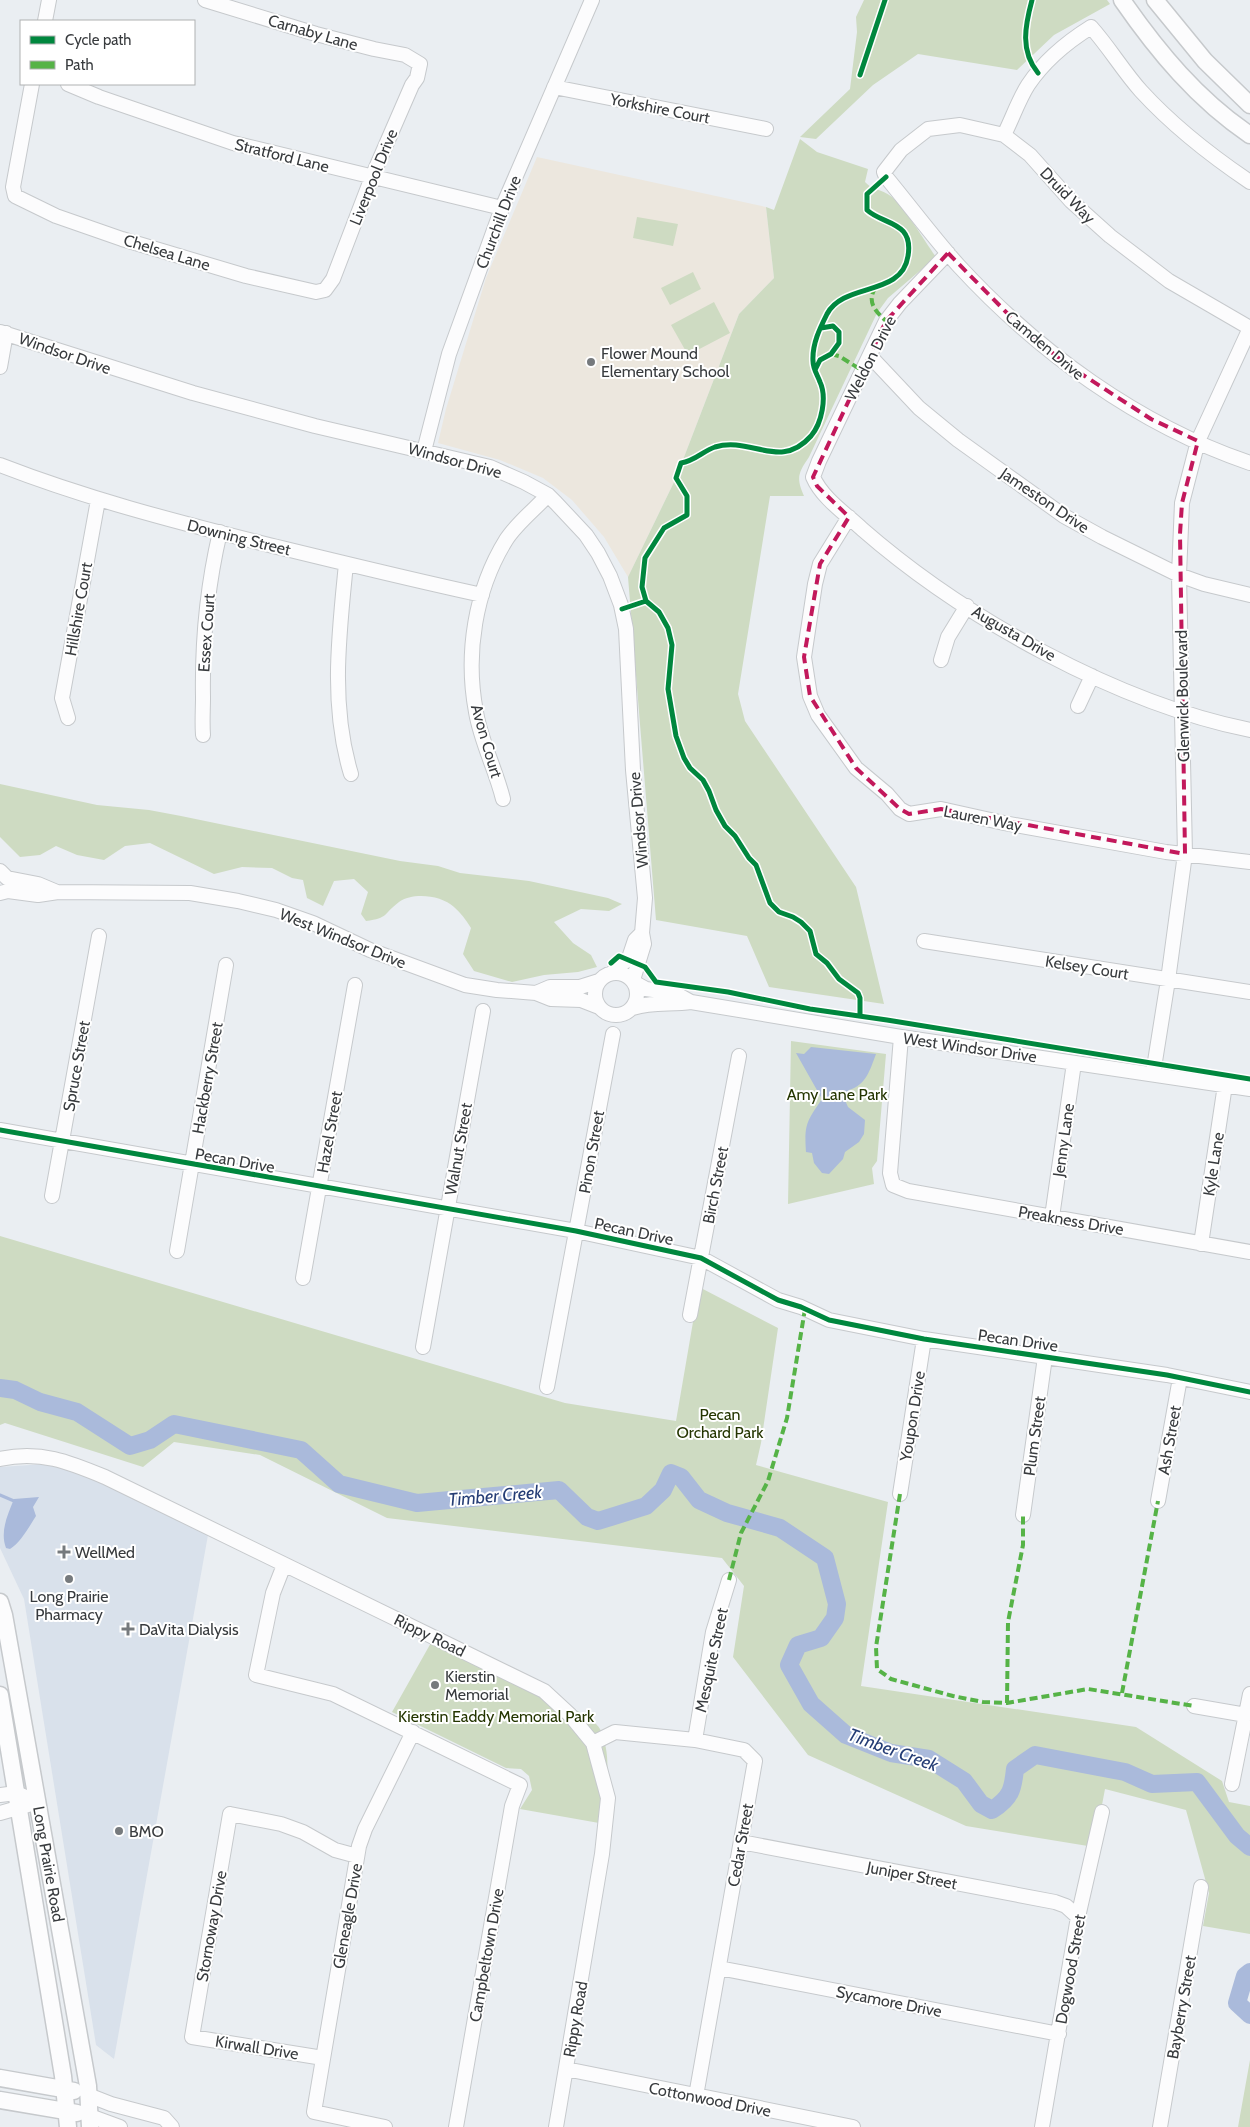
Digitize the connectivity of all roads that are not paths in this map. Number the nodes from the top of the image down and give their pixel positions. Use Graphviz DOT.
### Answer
graph roads {
  1 [pos="49,0"];
  2 [pos="205,0"];
  3 [pos="592,0"];
  4 [pos="1122,0"];
  5 [pos="1155,0"];
  6 [pos="45,20"];
  7 [pos="420,64"];
  8 [pos="32,85"];
  9 [pos="70,85"];
  10 [pos="554,87"];
  11 [pos="1250,105"];
  12 [pos="766,128"];
  13 [pos="1004,135"];
  14 [pos="1250,135"];
  15 [pos="884,172"];
  16 [pos="372,177"];
  17 [pos="1250,182"];
  18 [pos="502,208"];
  19 [pos="948,254"];
  20 [pos="325,290"];
  21 [pos="1250,328"];
  22 [pos="3,332"];
  23 [pos="870,356"];
  24 [pos="0,367"];
  25 [pos="1198,441"];
  26 [pos="424,451"];
  27 [pos="1250,463"];
  28 [pos="0,465"];
  29 [pos="813,477"];
  30 [pos="548,495"];
  31 [pos="98,500"];
  32 [pos="849,517"];
  33 [pos="220,532"];
  34 [pos="346,564"];
  35 [pos="1179,575"];
  36 [pos="482,595"];
  37 [pos="1250,595"];
  38 [pos="967,606"];
  39 [pos="941,660"];
  40 [pos="1092,676"];
  41 [pos="1078,706"];
  42 [pos="1183,713"];
  43 [pos="68,718"];
  44 [pos="1250,730"];
  45 [pos="203,735"];
  46 [pos="351,774"];
  47 [pos="503,799"];
  48 [pos="1185,854"];
  49 [pos="1250,862"];
  50 [pos="0,872"];
  51 [pos="0,884"];
  52 [pos="58,892"];
  53 [pos="0,893"];
  54 [pos="642,933"];
  55 [pos="99,936"];
  56 [pos="924,942"];
  57 [pos="226,965"];
  58 [pos="612,973"];
  59 [pos="1168,980"];
  60 [pos="599,982"];
  61 [pos="634,982"];
  62 [pos="355,986"];
  63 [pos="1250,992"];
  64 [pos="536,993"];
  65 [pos="691,1002"];
  66 [pos="599,1007"];
  67 [pos="633,1008"];
  68 [pos="483,1011"];
  69 [pos="613,1034"];
  70 [pos="901,1037"];
  71 [pos="739,1056"];
  72 [pos="1074,1063"];
  73 [pos="1153,1074"];
  74 [pos="1225,1085"];
  75 [pos="1250,1089"];
  76 [pos="0,1130"];
  77 [pos="62,1141"];
  78 [pos="192,1165"];
  79 [pos="319,1187"];
  80 [pos="52,1196"];
  81 [pos="448,1208"];
  82 [pos="1052,1217"];
  83 [pos="576,1231"];
  84 [pos="1202,1244"];
  85 [pos="177,1251"];
  86 [pos="1250,1252"];
  87 [pos="701,1258"];
  88 [pos="303,1278"];
  89 [pos="690,1315"];
  90 [pos="924,1339"];
  91 [pos="423,1347"];
  92 [pos="1045,1357"];
  93 [pos="1180,1378"];
  94 [pos="547,1388"];
  95 [pos="1250,1392"];
  96 [pos="0,1459"];
  97 [pos="900,1494"];
  98 [pos="1158,1501"];
  99 [pos="1023,1515"];
  100 [pos="284,1565"];
  101 [pos="729,1580"];
  102 [pos="0,1602"];
  103 [pos="0,1694"];
  104 [pos="1250,1694"];
  105 [pos="1194,1706"];
  106 [pos="1246,1715"];
  107 [pos="413,1732"];
  108 [pos="695,1740"];
  109 [pos="593,1743"];
  110 [pos="1232,1784"];
  111 [pos="8,1794"];
  112 [pos="38,1802"];
  113 [pos="19,1809"];
  114 [pos="1102,1812"];
  115 [pos="0,1813"];
  116 [pos="741,1842"];
  117 [pos="357,1856"];
  118 [pos="1201,1887"];
  119 [pos="1078,1917"];
  120 [pos="719,1968"];
  121 [pos="1059,2034"];
  122 [pos="192,2037"];
  123 [pos="323,2058"];
  124 [pos="566,2069"];
  125 [pos="0,2078"];
  126 [pos="66,2089"];
  127 [pos="88,2095"];
  128 [pos="696,2096"];
  129 [pos="0,2100"];
  130 [pos="68,2119"];
  131 [pos="90,2122"];
  132 [pos="368,2126"];
  133 [pos="120,2127"];
  134 [pos="172,2127"];
  135 [pos="385,2127"];
  136 [pos="456,2127"];
  137 [pos="556,2127"];
  138 [pos="853,2127"];
  139 [pos="1042,2127"];
  140 [pos="1160,2127"];
  1 -- 6 [label="street"];
  2 -- 7 [label="street, Carnaby Lane"];
  3 -- 10 [label="street, Churchill Drive"];
  4 -- 14 [label="main road"];
  5 -- 11 [label="main road"];
  7 -- 16 [label="street, Liverpool Drive"];
  8 -- 20 [label="street, Chelsea Lane"];
  9 -- 16 [label="street, Stratford Lane"];
  10 -- 12 [label="street, Yorkshire Court"];
  10 -- 18 [label="street, Churchill Drive"];
  13 -- 15 [label="street, Druid Way"];
  13 -- 17 [label="street"];
  13 -- 21 [label="street, Druid Way"];
  15 -- 19 [label="street, Camden Drive"];
  16 -- 18 [label="street, Stratford Lane"];
  16 -- 20 [label="street, Liverpool Drive"];
  18 -- 26 [label="street, Churchill Drive"];
  19 -- 23 [label="street, Weldon Drive"];
  19 -- 25 [label="street, Camden Drive"];
  21 -- 25 [label="street, Glenwick Boulevard"];
  22 -- 24 [label="street"];
  22 -- 26 [label="street, Windsor Drive"];
  23 -- 29 [label="street, Weldon Drive"];
  23 -- 35 [label="street, Jameston Drive"];
  25 -- 27 [label="street, Camden Drive"];
  25 -- 35 [label="street, Glenwick Boulevard"];
  26 -- 30 [label="street, Windsor Drive"];
  28 -- 31 [label="street, Downing Street"];
  29 -- 32 [label="street, Augusta Drive"];
  30 -- 36 [label="street, Avon Court"];
  30 -- 54 [label="street, Windsor Drive"];
  31 -- 33 [label="street, Downing Street"];
  31 -- 43 [label="street, Hillshire Court"];
  32 -- 38 [label="street, Augusta Drive"];
  32 -- 48 [label="street, Lauren Way"];
  33 -- 34 [label="street, Downing Street"];
  33 -- 45 [label="street, Essex Court"];
  34 -- 36 [label="street, Downing Street"];
  34 -- 46 [label="street"];
  35 -- 37 [label="street, Jameston Drive"];
  35 -- 42 [label="street, Glenwick Boulevard"];
  36 -- 47 [label="street, Avon Court"];
  38 -- 39 [label="street"];
  38 -- 40 [label="street, Augusta Drive"];
  40 -- 41 [label="street"];
  40 -- 42 [label="street, Augusta Drive"];
  42 -- 44 [label="street, Augusta Drive"];
  42 -- 48 [label="street, Glenwick Boulevard"];
  48 -- 49 [label="street, Lauren Way"];
  48 -- 59 [label="street, Glenwick Boulevard"];
  50 -- 51 [label="street, West Windsor Drive"];
  50 -- 52 [label="street, West Windsor Drive"];
  52 -- 53 [label="street, West Windsor Drive"];
  52 -- 64 [label="street, West Windsor Drive"];
  54 -- 58 [label="street, Windsor Drive"];
  54 -- 61 [label="street, Windsor Drive"];
  55 -- 77 [label="street, Spruce Street"];
  56 -- 59 [label="street, Kelsey Court"];
  57 -- 78 [label="street, Hackberry Street"];
  58 -- 60 [label="street, West Windsor Drive"];
  58 -- 61 [label="street, West Windsor Drive"];
  59 -- 63 [label="street, Kelsey Court"];
  59 -- 73 [label="street, Glenwick Boulevard"];
  60 -- 64 [label="street, West Windsor Drive"];
  60 -- 66 [label="street"];
  61 -- 65 [label="street, West Windsor Drive"];
  61 -- 67 [label="street"];
  62 -- 79 [label="street, Hazel Street"];
  64 -- 66 [label="street, West Windsor Drive"];
  65 -- 67 [label="street, West Windsor Drive"];
  65 -- 70 [label="street, West Windsor Drive"];
  66 -- 67 [label="street, West Windsor Drive"];
  68 -- 81 [label="street, Walnut Street"];
  69 -- 83 [label="street, Pinon Street"];
  70 -- 72 [label="street, West Windsor Drive"];
  70 -- 82 [label="street, Preakness Drive"];
  71 -- 87 [label="street, Birch Street"];
  72 -- 73 [label="street, West Windsor Drive"];
  72 -- 82 [label="street, Jenny Lane"];
  73 -- 74 [label="street, West Windsor Drive"];
  74 -- 75 [label="street, West Windsor Drive"];
  74 -- 84 [label="street, Kyle Lane"];
  76 -- 77 [label="street, Pecan Drive"];
  77 -- 78 [label="street, Pecan Drive"];
  77 -- 80 [label="street, Spruce Street"];
  78 -- 79 [label="street, Pecan Drive"];
  78 -- 85 [label="street, Hackberry Street"];
  79 -- 81 [label="street, Pecan Drive"];
  79 -- 88 [label="street, Hazel Street"];
  81 -- 83 [label="street, Pecan Drive"];
  81 -- 91 [label="street, Walnut Street"];
  82 -- 84 [label="street, Preakness Drive"];
  83 -- 87 [label="street, Pecan Drive"];
  83 -- 94 [label="street, Pinon Street"];
  84 -- 86 [label="street, Preakness Drive"];
  87 -- 89 [label="street, Birch Street"];
  87 -- 90 [label="street, Pecan Drive"];
  90 -- 92 [label="street, Pecan Drive"];
  90 -- 97 [label="street, Youpon Drive"];
  92 -- 93 [label="street, Pecan Drive"];
  92 -- 99 [label="street, Plum Street"];
  93 -- 95 [label="street, Pecan Drive"];
  93 -- 98 [label="street, Ash Street"];
  96 -- 100 [label="street, Rippy Road"];
  100 -- 107 [label="street"];
  100 -- 109 [label="street, Rippy Road"];
  101 -- 108 [label="street, Mesquite Street"];
  102 -- 112 [label="main road, Long Prairie Road"];
  103 -- 111 [label="main road, Long Prairie Road"];
  104 -- 106 [label="street"];
  105 -- 106 [label="street"];
  106 -- 110 [label="street"];
  107 -- 117 [label="street, Gleneagle Drive"];
  107 -- 136 [label="street, Campbeltown Drive"];
  108 -- 109 [label="street, Cedar Street"];
  108 -- 116 [label="street, Cedar Street"];
  109 -- 124 [label="street, Rippy Road"];
  111 -- 112 [label="street"];
  111 -- 113 [label="main road, Long Prairie Road"];
  112 -- 113 [label="street"];
  112 -- 127 [label="main road, Long Prairie Road"];
  113 -- 115 [label="street"];
  113 -- 126 [label="main road, Long Prairie Road"];
  114 -- 119 [label="street, Dogwood Street"];
  116 -- 119 [label="street, Juniper Street"];
  116 -- 120 [label="street, Cedar Street"];
  117 -- 122 [label="street, Stornoway Drive"];
  117 -- 123 [label="street, Gleneagle Drive"];
  118 -- 140 [label="street, Bayberry Street"];
  119 -- 121 [label="street, Dogwood Street"];
  120 -- 121 [label="street, Sycamore Drive"];
  120 -- 128 [label="street, Cedar Street"];
  121 -- 139 [label="street, Dogwood Street"];
  122 -- 123 [label="street, Kirwall Drive"];
  123 -- 132 [label="street, Gleneagle Drive"];
  124 -- 128 [label="street, Cottonwood Drive"];
  124 -- 137 [label="street, Rippy Road"];
  125 -- 126 [label="main road"];
  126 -- 127 [label="main road"];
  126 -- 130 [label="main road, Long Prairie Road"];
  127 -- 131 [label="main road, Long Prairie Road"];
  127 -- 134 [label="street"];
  128 -- 138 [label="street, Cottonwood Drive"];
  129 -- 130 [label="main road"];
  130 -- 131 [label="main road"];
  131 -- 133 [label="street"];
  132 -- 135 [label="street"];
}
